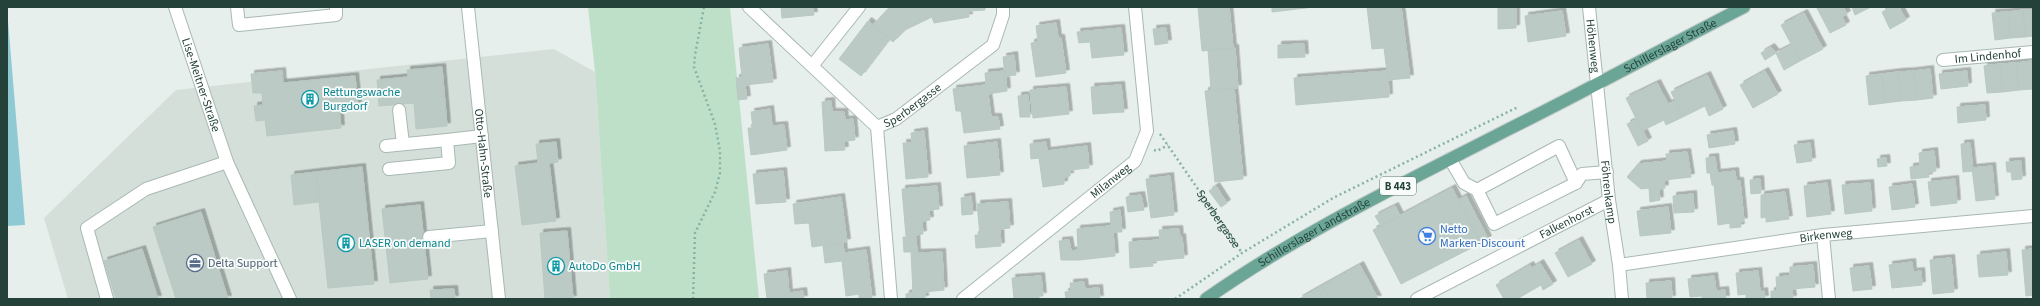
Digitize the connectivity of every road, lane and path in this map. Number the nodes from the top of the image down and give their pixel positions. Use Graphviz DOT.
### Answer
graph roads {
  1 [pos="175,7"];
  2 [pos="237,7"];
  3 [pos="336,7"];
  4 [pos="468,7"];
  5 [pos="704,7"];
  6 [pos="749,7"];
  7 [pos="859,7"];
  8 [pos="1002,7"];
  9 [pos="1134,7"];
  10 [pos="1589,7"];
  11 [pos="1744,7"];
  12 [pos="2033,52"];
  13 [pos="1943,60"];
  14 [pos="812,66"];
  15 [pos="1597,85"];
  16 [pos="399,110"];
  17 [pos="877,127"];
  18 [pos="482,136"];
  19 [pos="447,140"];
  20 [pos="403,144"];
  21 [pos="1168,145"];
  22 [pos="386,146"];
  23 [pos="1450,159"];
  24 [pos="227,162"];
  25 [pos="389,169"];
  26 [pos="1607,172"];
  27 [pos="1576,183"];
  28 [pos="1477,190"];
  29 [pos="1609,200"];
  30 [pos="2033,216"];
  31 [pos="492,231"];
  32 [pos="1823,235"];
  33 [pos="429,237"];
  34 [pos="1242,253"];
  35 [pos="1619,265"];
  36 [pos="108,299"];
  37 [pos="290,299"];
  38 [pos="499,299"];
  39 [pos="693,299"];
  40 [pos="891,299"];
  41 [pos="963,299"];
  42 [pos="1206,299"];
  43 [pos="1417,299"];
  44 [pos="1622,299"];
  45 [pos="1829,299"];
  1 -- 24 [label="street, Lise-Meitner-Straße"];
  2 -- 3 [label="street"];
  4 -- 18 [label="street, Otto-Hahn-Straße"];
  5 -- 39 [label="path"];
  6 -- 14 [label="street"];
  7 -- 14 [label="street"];
  8 -- 17 [label="street, Sperbergasse"];
  9 -- 41 [label="street, Milanweg"];
  10 -- 15 [label="street, Höhenweg"];
  11 -- 15 [label="main road, Schillerslager Straße / B 443"];
  12 -- 13 [label="street, Im Lindenhof"];
  14 -- 17 [label="street"];
  15 -- 23 [label="main road, Schillerslager Landstraße / B 443"];
  15 -- 26 [label="street, Föhrenkamp"];
  16 -- 20 [label="street"];
  17 -- 40 [label="street, Sperbergasse"];
  18 -- 19 [label="street"];
  18 -- 31 [label="street, Otto-Hahn-Straße"];
  19 -- 20 [label="street"];
  19 -- 25 [label="street"];
  20 -- 22 [label="street"];
  21 -- 34 [label="path, Sperbergasse"];
  23 -- 28 [label="street"];
  23 -- 42 [label="main road, Schillerslager Landstraße / B 443"];
  24 -- 36 [label="street"];
  24 -- 37 [label="street, Lise-Meitner-Straße"];
  26 -- 27 [label="street"];
  26 -- 29 [label="street, Föhrenkamp"];
  27 -- 28 [label="street"];
  27 -- 28 [label="street"];
  29 -- 35 [label="street, Föhrenkamp"];
  29 -- 43 [label="street, Falkenhorst"];
  30 -- 32 [label="street, Birkenweg"];
  31 -- 33 [label="street"];
  31 -- 38 [label="street, Otto-Hahn-Straße"];
  32 -- 35 [label="street, Birkenweg"];
  32 -- 45 [label="street"];
  35 -- 44 [label="street, Föhrenkamp"];
}
